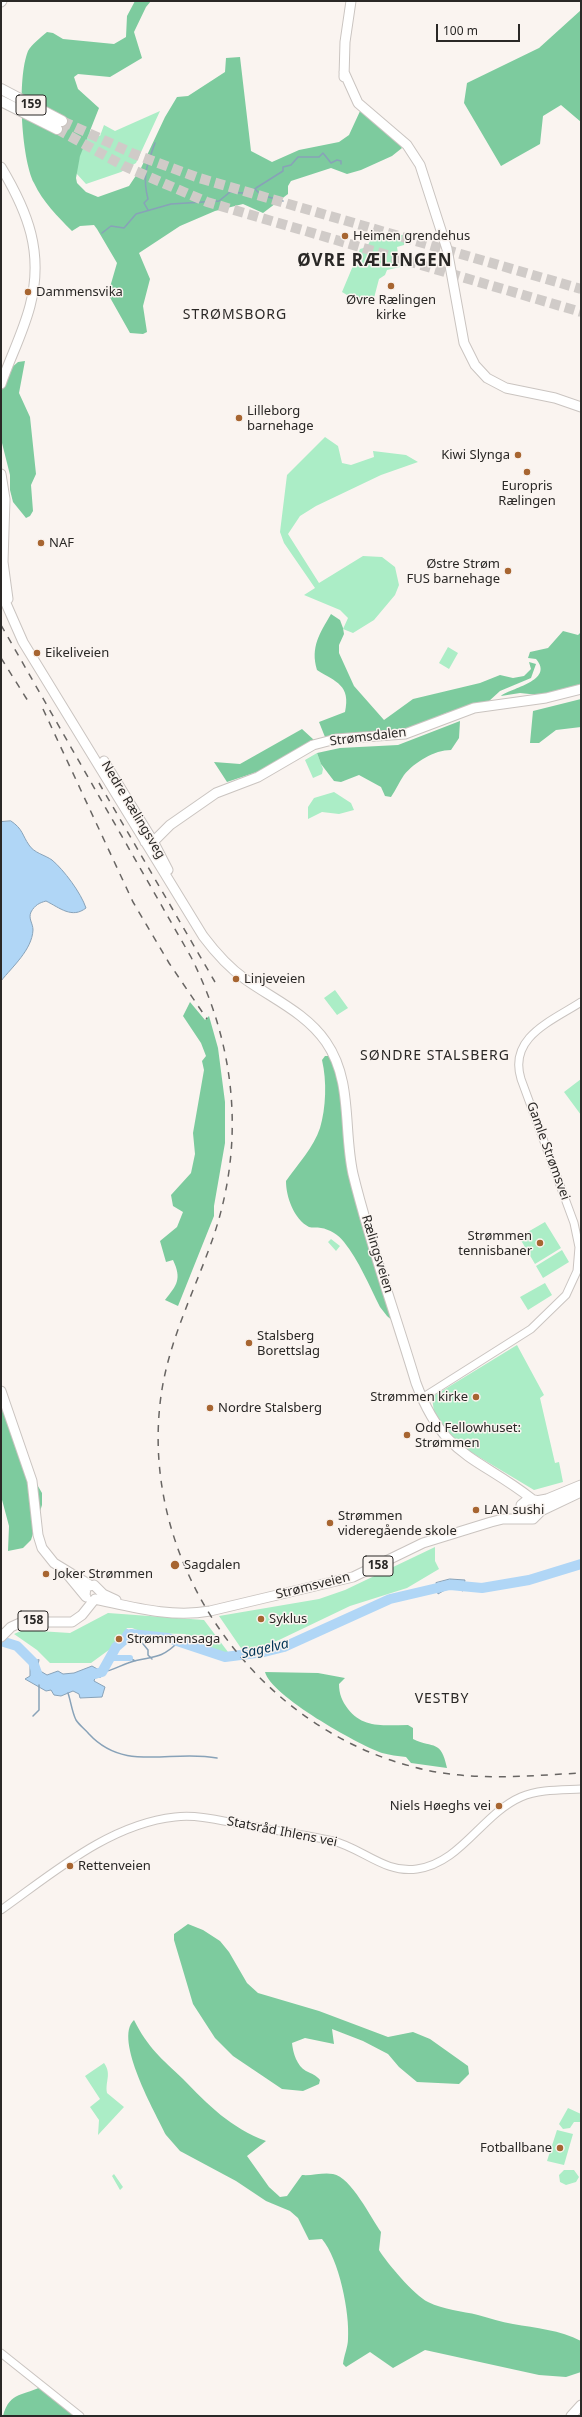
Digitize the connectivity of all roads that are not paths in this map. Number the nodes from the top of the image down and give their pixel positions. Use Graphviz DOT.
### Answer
graph roads {
  1 [pos="351,1"];
  2 [pos="1,85"];
  3 [pos="1,90"];
  4 [pos="12,95"];
  5 [pos="1,101"];
  6 [pos="1,167"];
  7 [pos="1,384"];
  8 [pos="581,407"];
  9 [pos="1,474"];
  10 [pos="3,486"];
  11 [pos="1,498"];
  12 [pos="1,520"];
  13 [pos="5,530"];
  14 [pos="1,592"];
  15 [pos="11,616"];
  16 [pos="581,689"];
  17 [pos="149,839"];
  18 [pos="581,1002"];
  19 [pos="283,1004"];
  20 [pos="1,1391"];
  21 [pos="422,1398"];
  22 [pos="510,1485"];
  23 [pos="581,1485"];
  24 [pos="581,1492"];
  25 [pos="534,1500"];
  26 [pos="521,1506"];
  27 [pos="540,1511"];
  28 [pos="503,1519"];
  29 [pos="526,1519"];
  30 [pos="64,1570"];
  31 [pos="90,1585"];
  32 [pos="85,1596"];
  33 [pos="96,1597"];
  34 [pos="64,1622"];
  35 [pos="1,1637"];
  36 [pos="581,1789"];
  37 [pos="1,1910"];
  38 [pos="1,2353"];
  39 [pos="581,2405"];
  40 [pos="80,2416"];
  41 [pos="571,2416"];
  1 -- 8 [label="main road"];
  2 -- 4 [label="main road"];
  3 -- 4 [label="highway, 159"];
  4 -- 5 [label="highway, 159"];
  6 -- 7 [label="main road"];
  9 -- 10 [label="main road, Nedre Rælingsveg"];
  10 -- 11 [label="main road, Nedre Rælingsveg"];
  10 -- 13 [label="main road, Nedre Rælingsveg"];
  12 -- 13 [label="main road, Nedre Rælingsveg"];
  13 -- 15 [label="main road, Nedre Rælingsveg"];
  14 -- 15 [label="main road, Nedre Rælingsveg"];
  15 -- 17 [label="main road, Nedre Rælingsveg"];
  16 -- 17 [label="main road, Strømsdalen"];
  17 -- 19 [label="main road, Nedre Rælingsveg"];
  18 -- 21 [label="street, Gamle Strømsvei"];
  19 -- 21 [label="main road, Rælingsveien"];
  20 -- 30 [label="main road"];
  21 -- 22 [label="main road, Rælingsveien"];
  22 -- 25 [label="main road, Rælingsveien"];
  22 -- 26 [label="main road, Rælingsveien"];
  23 -- 25 [label="main road, 158"];
  24 -- 27 [label="main road, 158"];
  25 -- 26 [label="main road, 158"];
  25 -- 27 [label="main road"];
  26 -- 28 [label="main road, Strømsveien / 158"];
  26 -- 29 [label="main road"];
  27 -- 29 [label="main road, 158"];
  28 -- 29 [label="main road, Strømsveien / 158"];
  28 -- 33 [label="main road, Strømsveien / 158"];
  30 -- 31 [label="main road"];
  30 -- 32 [label="main road"];
  31 -- 32 [label="main road, 158"];
  31 -- 33 [label="main road, 158"];
  32 -- 33 [label="main road, 158"];
  32 -- 34 [label="main road, 158"];
  33 -- 34 [label="main road, 158"];
  34 -- 35 [label="main road, 158"];
  36 -- 37 [label="street, Statsråd Ihlens vei"];
  38 -- 40 [label="street"];
  39 -- 41 [label="main road"];
}
